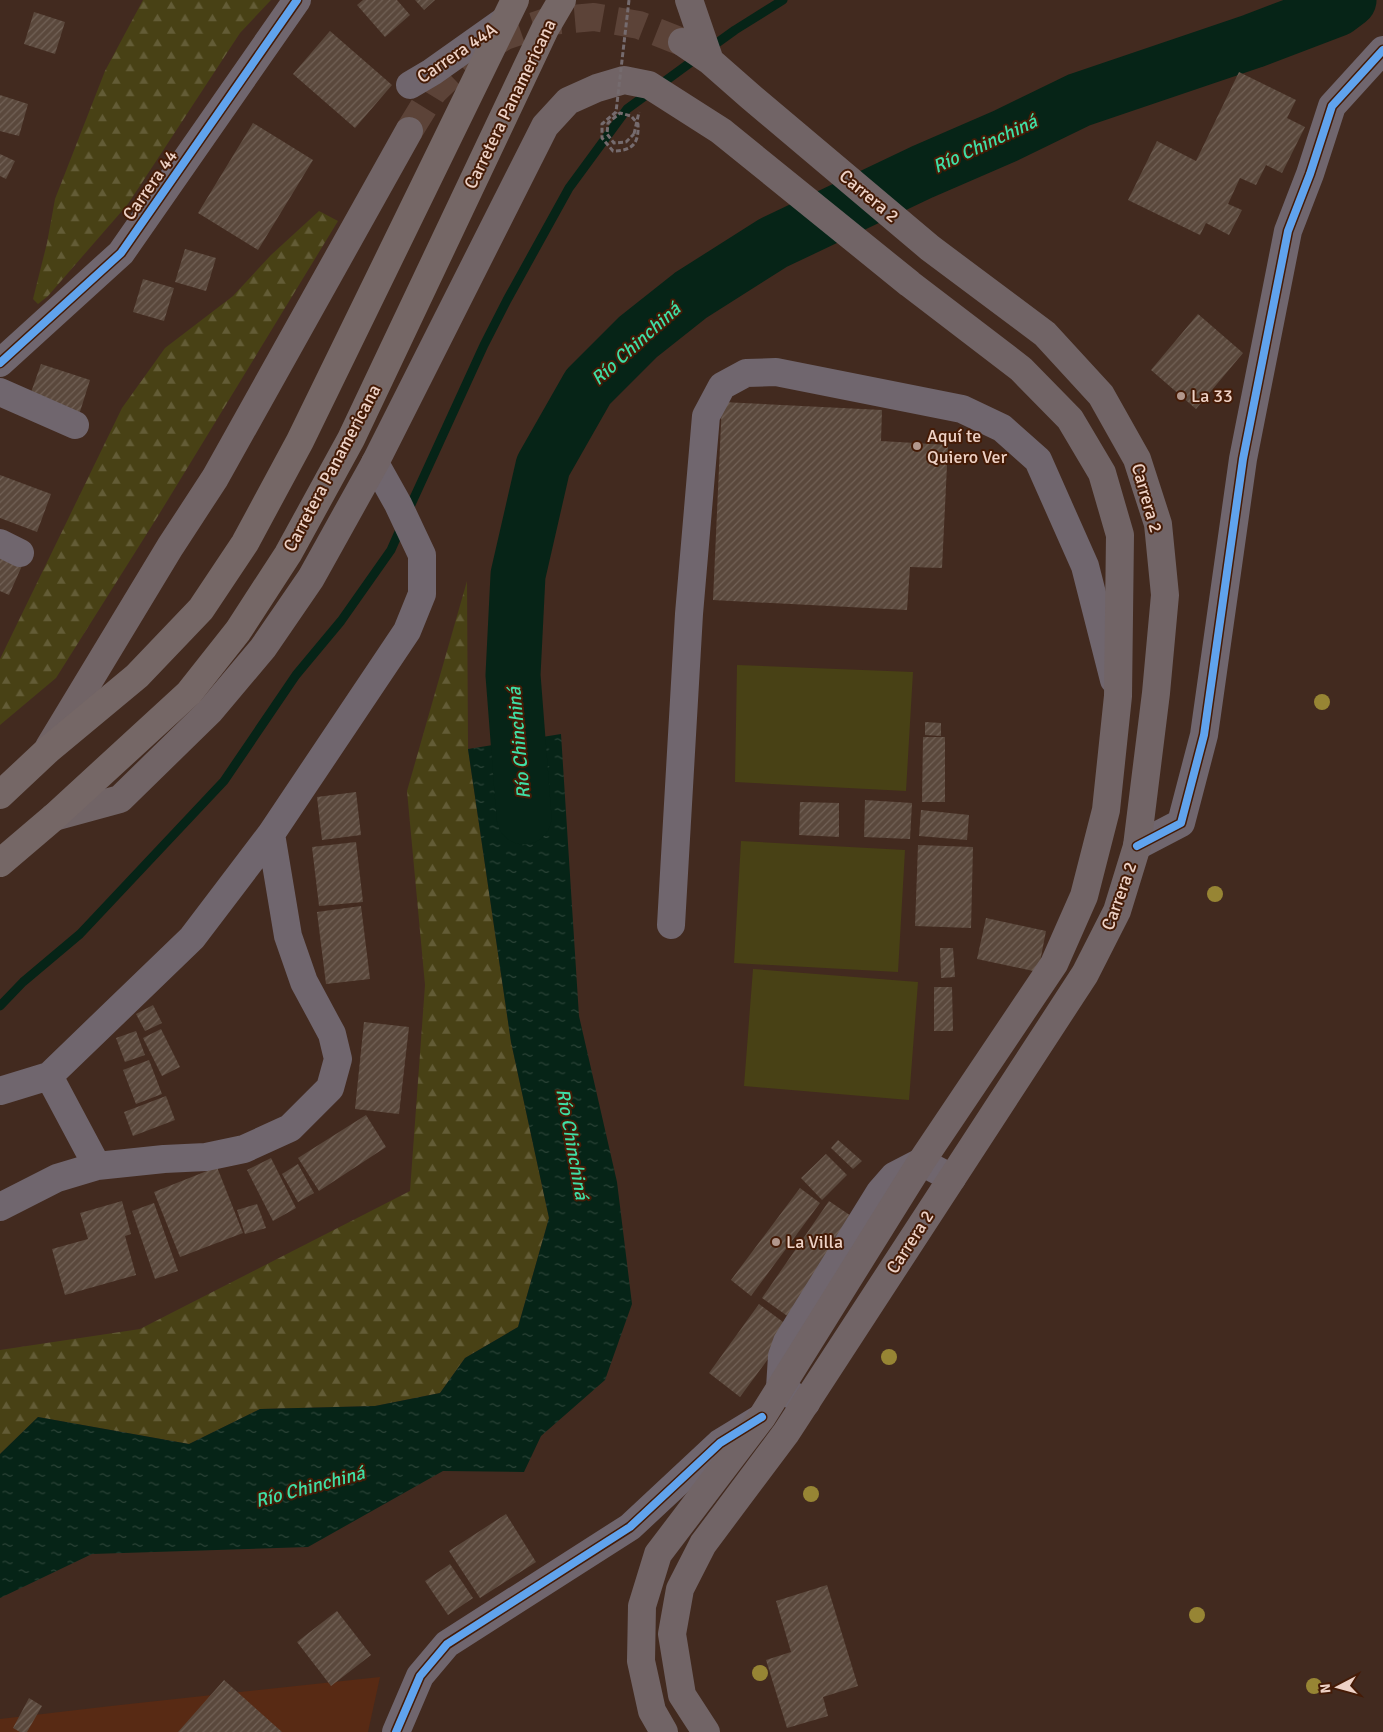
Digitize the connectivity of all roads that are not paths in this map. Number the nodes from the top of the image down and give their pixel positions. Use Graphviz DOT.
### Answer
graph roads {
  1 [pos="297,0"];
  2 [pos="562,0"];
  3 [pos="689,0"];
  4 [pos="510,11"];
  5 [pos="682,42"];
  6 [pos="1383,50"];
  7 [pos="710,61"];
  8 [pos="410,85"];
  9 [pos="409,132"];
  10 [pos="0,363"];
  11 [pos="0,392"];
  12 [pos="75,425"];
  13 [pos="375,463"];
  14 [pos="1118,696"];
  15 [pos="48,750"];
  16 [pos="0,795"];
  17 [pos="54,817"];
  18 [pos="272,834"];
  19 [pos="1137,846"];
  20 [pos="0,863"];
  21 [pos="671,925"];
  22 [pos="49,1076"];
  23 [pos="0,1091"];
  24 [pos="921,1162"];
  25 [pos="97,1166"];
  26 [pos="952,1178"];
  27 [pos="0,1208"];
  28 [pos="780,1388"];
  29 [pos="806,1403"];
  30 [pos="762,1417"];
  31 [pos="396,1732"];
  32 [pos="664,1732"];
  33 [pos="706,1732"];
  1 -- 10 [label="street, Carrera 44"];
  2 -- 17 [label="highway, Carretera Panamericana"];
  3 -- 7 [label="main road"];
  4 -- 8 [label="street, Carrera 44A"];
  4 -- 15 [label="highway"];
  5 -- 7 [label="main road, Carrera 2"];
  6 -- 19 [label="street"];
  7 -- 19 [label="main road, Carrera 2"];
  9 -- 15 [label="main road"];
  11 -- 12 [label="street"];
  13 -- 14 [label="main road, Carrera 2"];
  13 -- 17 [label="main road, Carrera 2"];
  13 -- 18 [label="street"];
  14 -- 21 [label="street"];
  14 -- 24 [label="main road, Carrera 2"];
  15 -- 16 [label="highway"];
  17 -- 20 [label="highway, Carretera Panamericana"];
  18 -- 22 [label="street"];
  18 -- 25 [label="street"];
  19 -- 26 [label="main road, Carrera 2"];
  22 -- 23 [label="street"];
  22 -- 25 [label="street"];
  24 -- 26 [label="street"];
  24 -- 28 [label="main road, Carrera 2"];
  25 -- 27 [label="street"];
  26 -- 29 [label="main road, Carrera 2"];
  28 -- 29 [label="street"];
  28 -- 30 [label="main road, Carrera 2"];
  29 -- 33 [label="main road, Carrera 2"];
  30 -- 31 [label="street"];
  30 -- 32 [label="main road, Carrera 2"];
}
